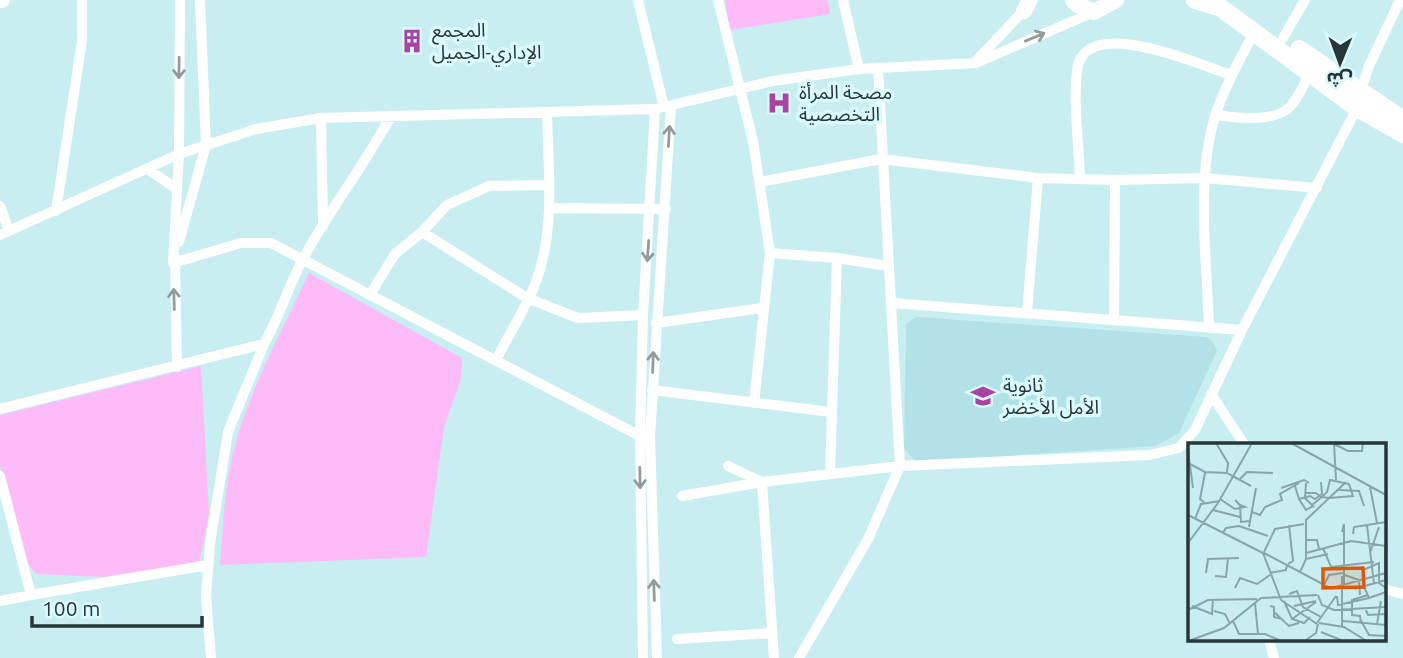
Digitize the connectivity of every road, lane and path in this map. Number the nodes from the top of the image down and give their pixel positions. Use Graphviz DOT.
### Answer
graph roads {
  1 [pos="82,0"];
  2 [pos="180,0"];
  3 [pos="200,0"];
  4 [pos="638,0"];
  5 [pos="718,0"];
  6 [pos="844,0"];
  7 [pos="1073,0"];
  8 [pos="1116,0"];
  9 [pos="1195,0"];
  10 [pos="1222,0"];
  11 [pos="1305,0"];
  12 [pos="1400,0"];
  13 [pos="1029,4"];
  14 [pos="1094,12"];
  15 [pos="1255,31"];
  16 [pos="1283,38"];
  17 [pos="976,62"];
  18 [pos="878,68"];
  19 [pos="859,69"];
  20 [pos="1310,73"];
  21 [pos="1231,75"];
  22 [pos="741,87"];
  23 [pos="1359,100"];
  24 [pos="663,107"];
  25 [pos="547,113"];
  26 [pos="391,116"];
  27 [pos="1216,116"];
  28 [pos="321,118"];
  29 [pos="1403,120"];
  30 [pos="1403,134"];
  31 [pos="206,145"];
  32 [pos="179,154"];
  33 [pos="881,159"];
  34 [pos="149,170"];
  35 [pos="1038,178"];
  36 [pos="1205,178"];
  37 [pos="1080,179"];
  38 [pos="1115,180"];
  39 [pos="760,182"];
  40 [pos="549,185"];
  41 [pos="1317,188"];
  42 [pos="177,189"];
  43 [pos="0,206"];
  44 [pos="550,208"];
  45 [pos="651,209"];
  46 [pos="666,209"];
  47 [pos="56,211"];
  48 [pos="323,226"];
  49 [pos="422,232"];
  50 [pos="4,233"];
  51 [pos="770,253"];
  52 [pos="304,257"];
  53 [pos="837,258"];
  54 [pos="173,263"];
  55 [pos="888,266"];
  56 [pos="371,293"];
  57 [pos="527,298"];
  58 [pos="893,303"];
  59 [pos="762,308"];
  60 [pos="1027,313"];
  61 [pos="643,315"];
  62 [pos="1114,320"];
  63 [pos="656,323"];
  64 [pos="1209,327"];
  65 [pos="1242,330"];
  66 [pos="264,344"];
  67 [pos="496,360"];
  68 [pos="177,367"];
  69 [pos="652,390"];
  70 [pos="1212,394"];
  71 [pos="754,403"];
  72 [pos="0,409"];
  73 [pos="831,412"];
  74 [pos="640,436"];
  75 [pos="1243,443"];
  76 [pos="728,466"];
  77 [pos="900,466"];
  78 [pos="830,473"];
  79 [pos="0,476"];
  80 [pos="762,482"];
  81 [pos="682,496"];
  82 [pos="208,565"];
  83 [pos="1386,590"];
  84 [pos="1403,594"];
  85 [pos="31,595"];
  86 [pos="0,601"];
  87 [pos="772,633"];
  88 [pos="677,639"];
  89 [pos="1269,640"];
  90 [pos="211,658"];
  91 [pos="643,658"];
  92 [pos="657,658"];
  93 [pos="774,658"];
  94 [pos="799,658"];
  95 [pos="1274,658"];
  1 -- 47 [label="street"];
  2 -- 32 [label="street, one-way"];
  3 -- 31 [label="street"];
  4 -- 24 [label="street"];
  5 -- 22 [label="street"];
  6 -- 19 [label="street"];
  7 -- 14 [label="street"];
  8 -- 14 [label="street"];
  9 -- 15 [label="main road"];
  10 -- 16 [label="main road"];
  11 -- 16 [label="street"];
  12 -- 23 [label="street"];
  13 -- 17 [label="street"];
  17 -- 14 [label="street, one-way"];
  15 -- 20 [label="main road"];
  15 -- 21 [label="street"];
  16 -- 23 [label="main road"];
  17 -- 18 [label="street"];
  18 -- 19 [label="street"];
  18 -- 33 [label="street"];
  19 -- 22 [label="street"];
  20 -- 23 [label="main road"];
  20 -- 27 [label="street"];
  21 -- 27 [label="street"];
  21 -- 37 [label="street"];
  22 -- 24 [label="street"];
  22 -- 39 [label="street"];
  23 -- 29 [label="main road"];
  23 -- 30 [label="main road"];
  23 -- 41 [label="street"];
  24 -- 25 [label="street"];
  24 -- 45 [label="street"];
  46 -- 24 [label="street, one-way"];
  25 -- 26 [label="street"];
  25 -- 40 [label="street"];
  26 -- 28 [label="street"];
  26 -- 48 [label="street"];
  27 -- 36 [label="street"];
  28 -- 31 [label="street"];
  28 -- 48 [label="street"];
  31 -- 32 [label="street"];
  31 -- 54 [label="street"];
  32 -- 34 [label="street"];
  32 -- 42 [label="street"];
  33 -- 35 [label="street"];
  33 -- 39 [label="street"];
  33 -- 55 [label="street"];
  34 -- 42 [label="street"];
  34 -- 47 [label="street"];
  35 -- 37 [label="street"];
  35 -- 60 [label="street"];
  36 -- 38 [label="street"];
  36 -- 41 [label="street"];
  36 -- 64 [label="street"];
  37 -- 38 [label="street"];
  38 -- 62 [label="street"];
  39 -- 51 [label="street"];
  40 -- 44 [label="street"];
  40 -- 49 [label="street"];
  41 -- 65 [label="street"];
  42 -- 54 [label="street"];
  43 -- 50 [label="street"];
  44 -- 45 [label="street"];
  44 -- 57 [label="street"];
  45 -- 46 [label="street"];
  45 -- 61 [label="street, one-way"];
  46 -- 63 [label="street"];
  47 -- 50 [label="street"];
  48 -- 52 [label="street"];
  49 -- 56 [label="street"];
  49 -- 57 [label="street"];
  51 -- 53 [label="street"];
  51 -- 59 [label="street"];
  52 -- 54 [label="street"];
  52 -- 56 [label="street"];
  52 -- 66 [label="street"];
  53 -- 55 [label="street"];
  53 -- 73 [label="street"];
  68 -- 54 [label="street, one-way"];
  55 -- 58 [label="street"];
  56 -- 67 [label="street"];
  57 -- 61 [label="street"];
  57 -- 67 [label="street"];
  58 -- 60 [label="street"];
  58 -- 77 [label="street"];
  59 -- 63 [label="street"];
  59 -- 71 [label="street"];
  60 -- 62 [label="street"];
  61 -- 74 [label="street"];
  62 -- 64 [label="street"];
  69 -- 63 [label="street, one-way"];
  64 -- 65 [label="street"];
  65 -- 70 [label="street"];
  66 -- 68 [label="street"];
  66 -- 82 [label="street"];
  67 -- 74 [label="street"];
  68 -- 72 [label="street"];
  69 -- 71 [label="street"];
  92 -- 69 [label="street, one-way"];
  70 -- 75 [label="street"];
  70 -- 77 [label="street"];
  71 -- 73 [label="street"];
  73 -- 78 [label="street"];
  74 -- 91 [label="street, one-way"];
  76 -- 80 [label="street"];
  77 -- 78 [label="street"];
  77 -- 94 [label="street"];
  78 -- 80 [label="street"];
  79 -- 85 [label="street"];
  80 -- 81 [label="street"];
  80 -- 87 [label="street"];
  82 -- 85 [label="street"];
  82 -- 90 [label="street"];
  83 -- 84 [label="street"];
  85 -- 86 [label="street"];
  87 -- 88 [label="street"];
  87 -- 93 [label="street"];
  89 -- 95 [label="street"];
}
